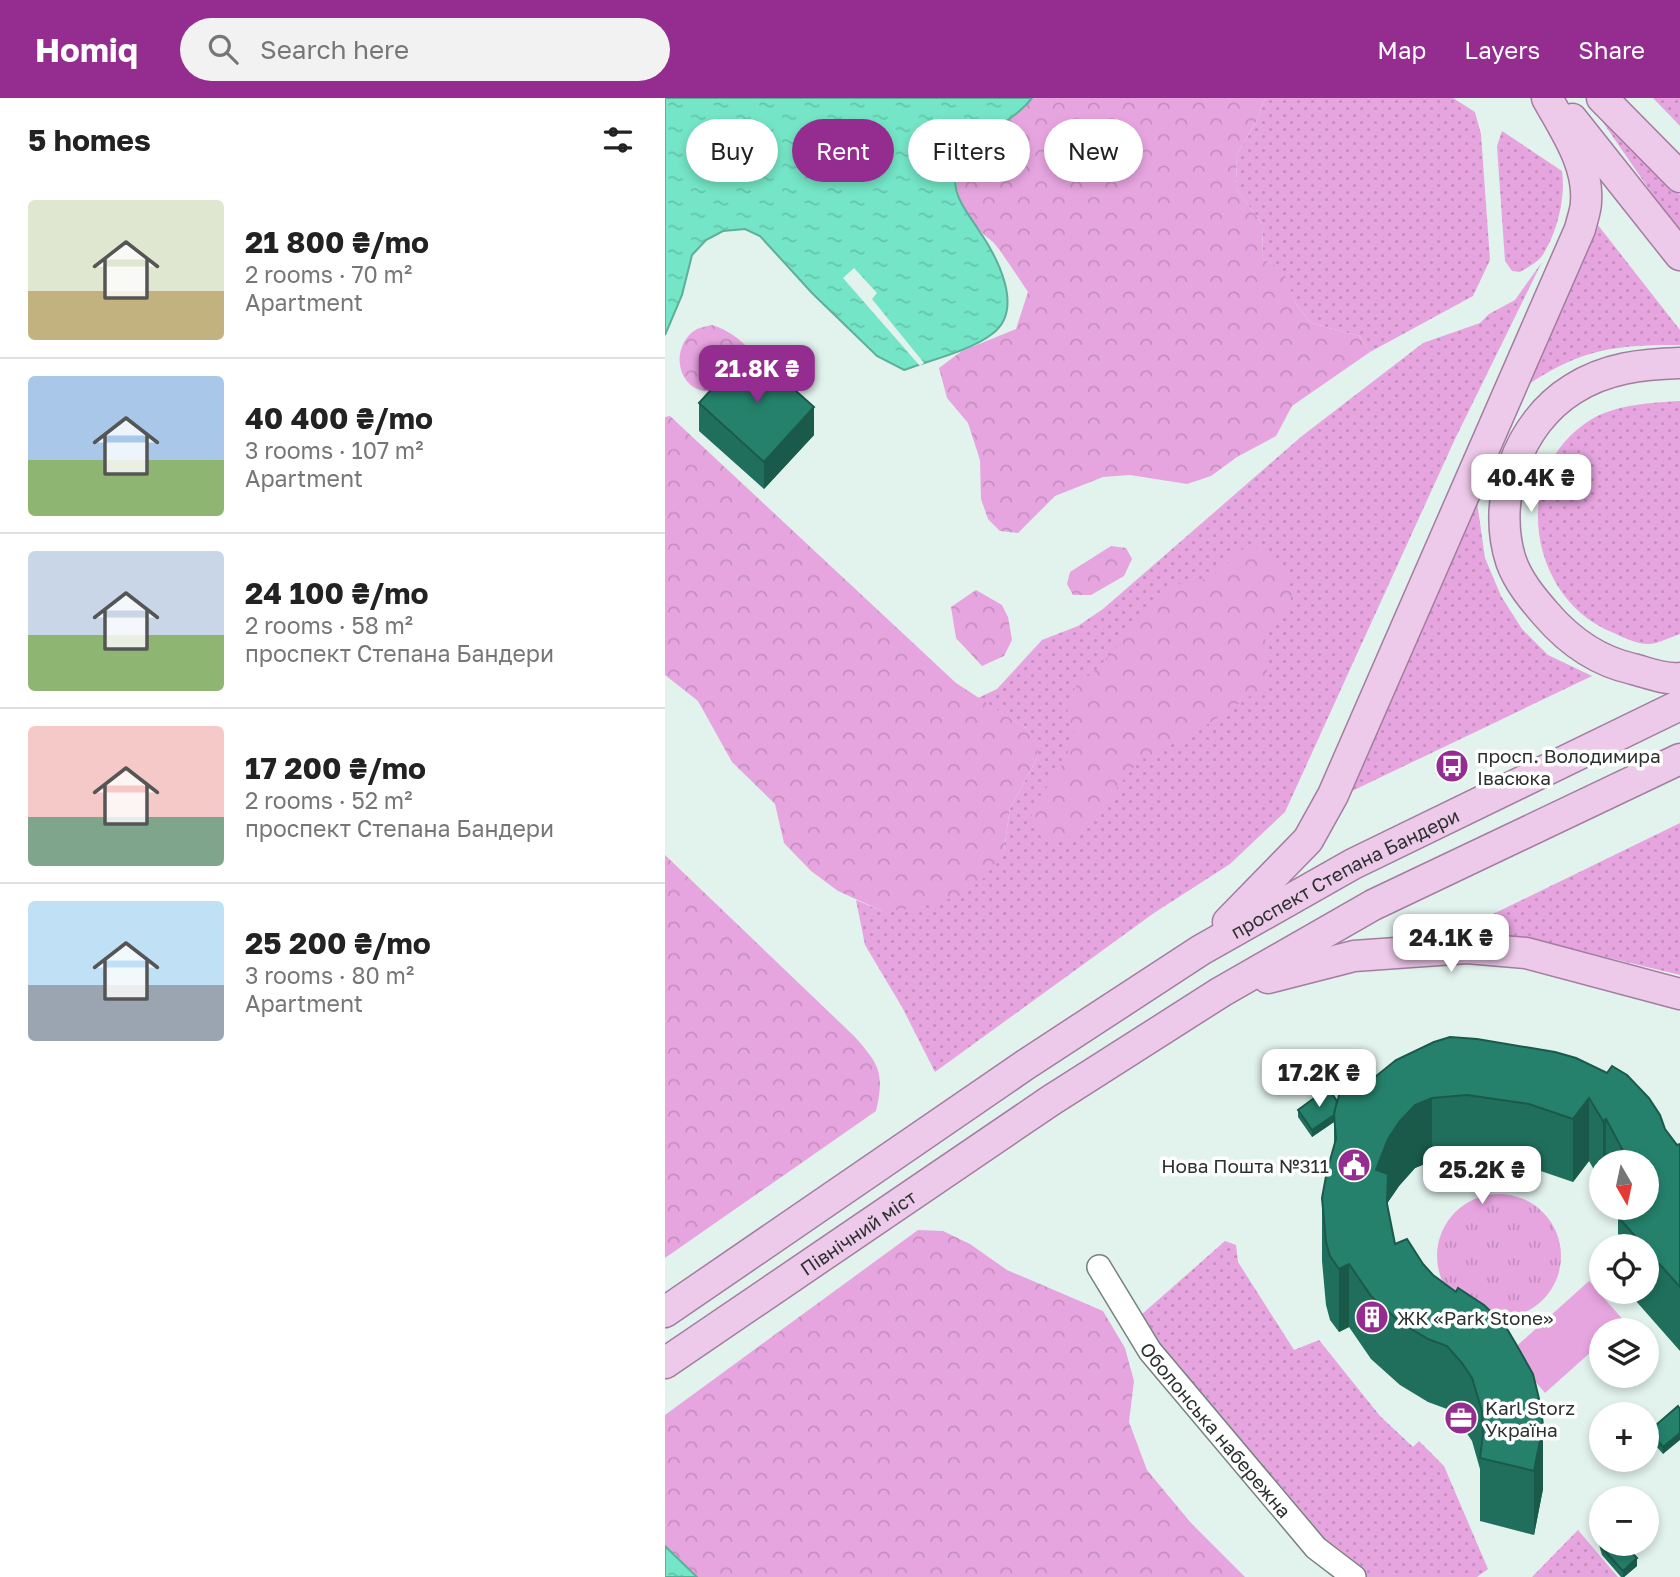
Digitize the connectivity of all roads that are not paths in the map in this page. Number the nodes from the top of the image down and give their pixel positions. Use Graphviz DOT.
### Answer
graph roads {
  1 [pos="1547,98"];
  2 [pos="1553,98"];
  3 [pos="1602,98"];
  4 [pos="1680,177"];
  5 [pos="1680,255"];
  6 [pos="1680,363"];
  7 [pos="1680,678"];
  8 [pos="1680,705"];
  9 [pos="1680,759"];
  10 [pos="1201,950"];
  11 [pos="1221,992"];
  12 [pos="1680,994"];
  13 [pos="1099,1267"];
  14 [pos="665,1312"];
  15 [pos="665,1363"];
  16 [pos="1354,1577"];
  1 -- 10 [label="main road"];
  2 -- 5 [label="main road"];
  3 -- 4 [label="main road"];
  6 -- 7 [label="main road"];
  8 -- 10 [label="main road, проспект Степана Бандери"];
  9 -- 11 [label="main road"];
  10 -- 14 [label="main road, проспект Степана Бандери"];
  11 -- 12 [label="main road"];
  11 -- 15 [label="main road, Північний міст"];
  13 -- 16 [label="street, Оболонська набережна"];
}
